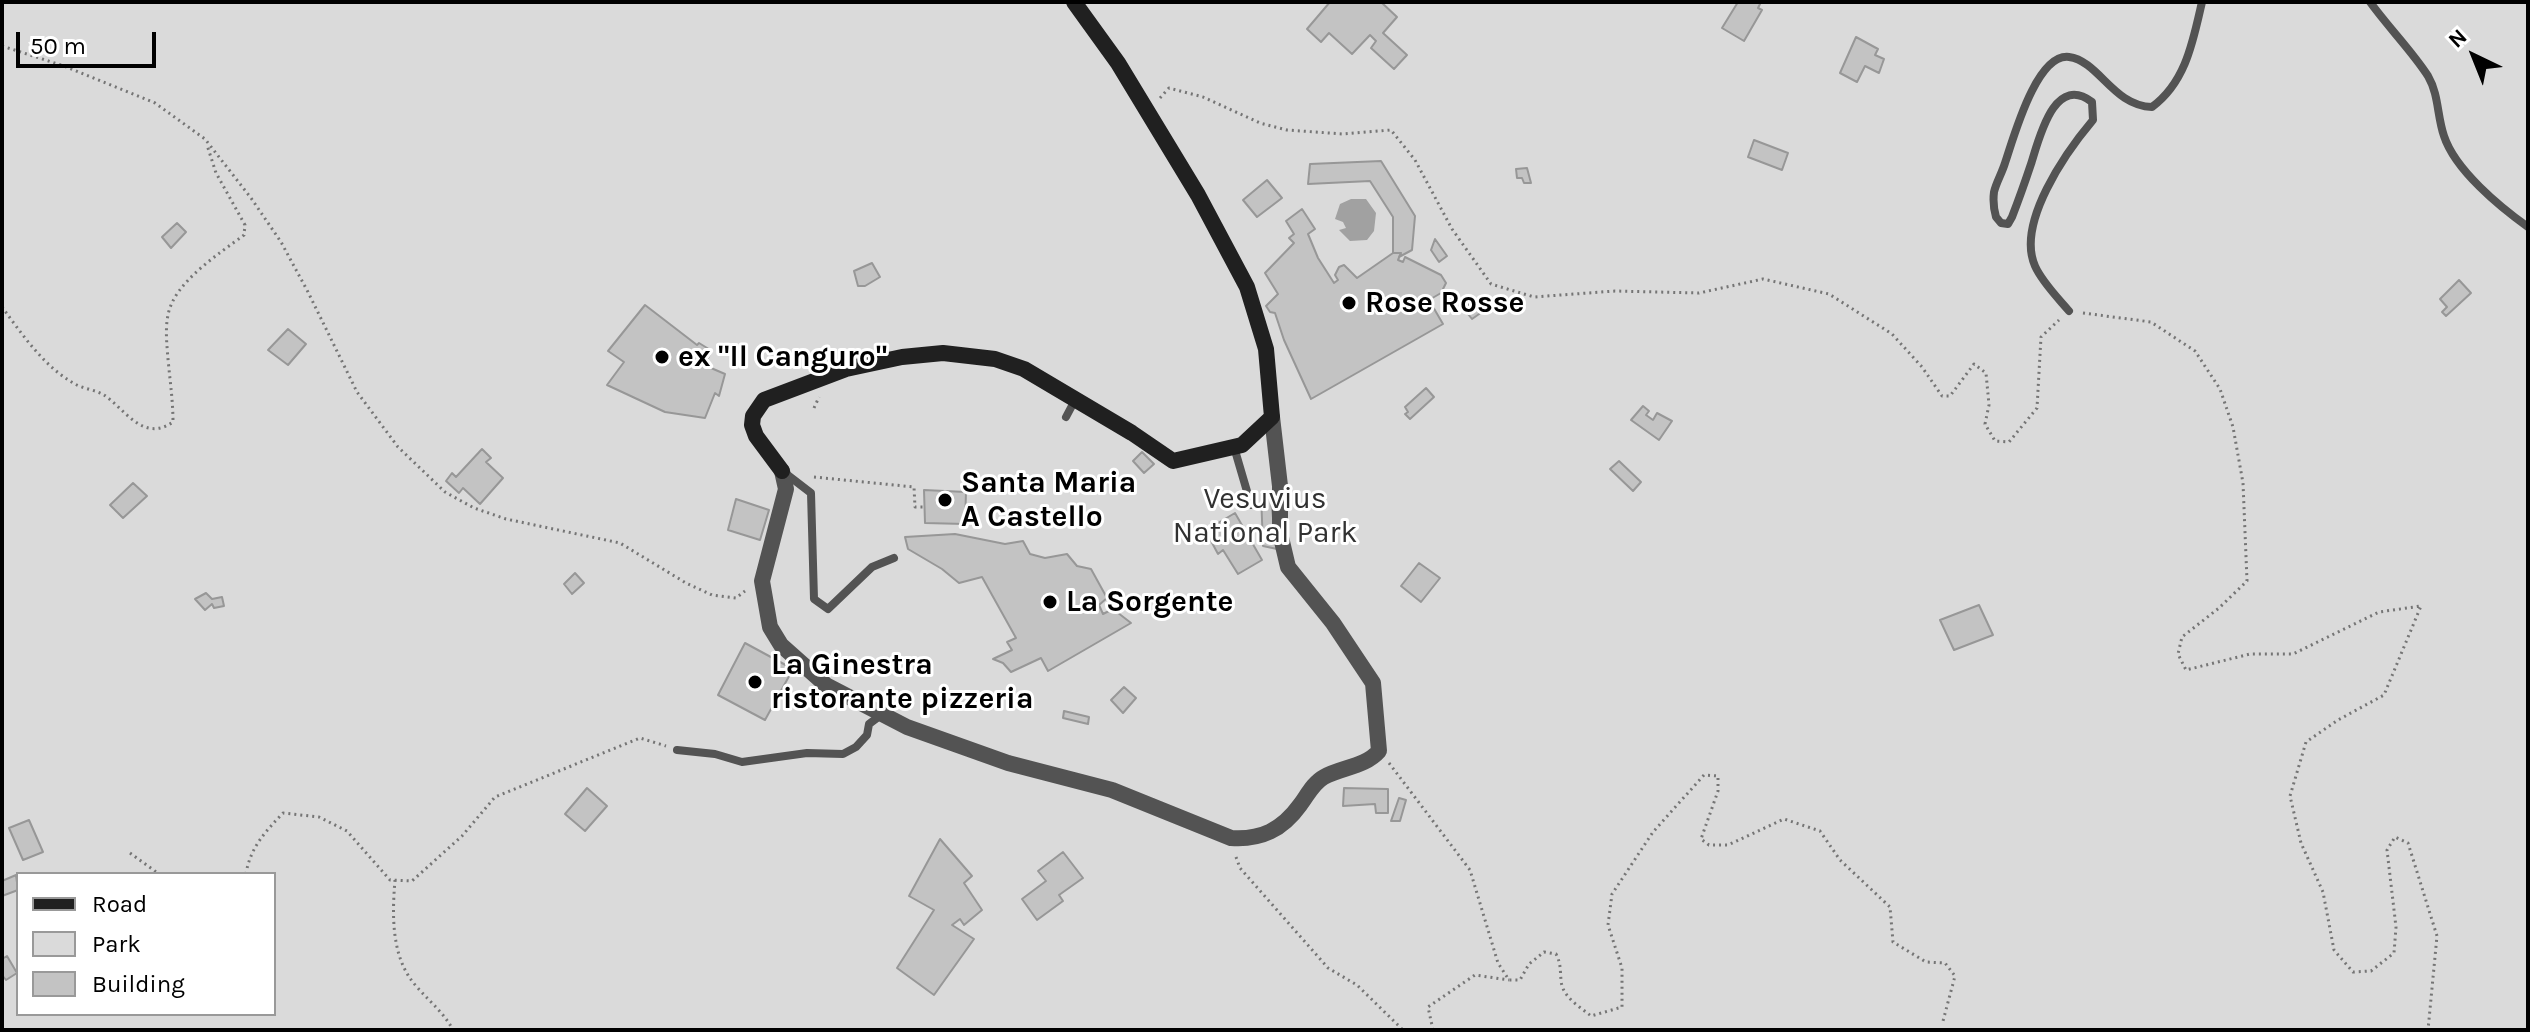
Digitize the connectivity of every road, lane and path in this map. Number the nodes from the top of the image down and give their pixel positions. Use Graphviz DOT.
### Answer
graph roads {
  1 [pos="1074,2"];
  2 [pos="2202,2"];
  3 [pos="2370,2"];
  4 [pos="2,46"];
  5 [pos="1154,122"];
  6 [pos="205,139"];
  7 [pos="2528,227"];
  8 [pos="2,307"];
  9 [pos="2069,311"];
  10 [pos="1076,399"];
  11 [pos="1066,417"];
  12 [pos="1272,417"];
  13 [pos="1234,447"];
  14 [pos="782,471"];
  15 [pos="806,476"];
  16 [pos="1251,505"];
  17 [pos="924,507"];
  18 [pos="894,558"];
  19 [pos="762,581"];
  20 [pos="841,589"];
  21 [pos="841,599"];
  22 [pos="881,715"];
  23 [pos="677,750"];
  24 [pos="1379,751"];
  25 [pos="1231,838"];
  26 [pos="130,853"];
  27 [pos="156,872"];
  28 [pos="246,872"];
  29 [pos="395,880"];
  30 [pos="1509,980"];
  31 [pos="1943,1021"];
  32 [pos="453,1030"];
  33 [pos="1403,1030"];
  34 [pos="1433,1030"];
  35 [pos="2428,1030"];
  1 -- 5 [label="street"];
  2 -- 9 [label="lane"];
  3 -- 7 [label="lane"];
  4 -- 6 [label="path"];
  5 -- 9 [label="path"];
  5 -- 12 [label="street"];
  6 -- 8 [label="path"];
  6 -- 19 [label="path"];
  9 -- 35 [label="path"];
  10 -- 11 [label="lane"];
  10 -- 13 [label="street"];
  10 -- 14 [label="street"];
  12 -- 13 [label="street"];
  12 -- 24 [label="street"];
  13 -- 16 [label="lane"];
  14 -- 19 [label="street"];
  14 -- 21 [label="lane"];
  15 -- 17 [label="path"];
  18 -- 21 [label="lane"];
  19 -- 22 [label="street"];
  20 -- 21 [label="lane"];
  22 -- 23 [label="lane"];
  22 -- 25 [label="street"];
  23 -- 29 [label="path"];
  24 -- 25 [label="street"];
  24 -- 30 [label="path"];
  25 -- 33 [label="path"];
  26 -- 27 [label="path"];
  28 -- 29 [label="path"];
  29 -- 32 [label="path"];
  30 -- 31 [label="path"];
  30 -- 34 [label="path"];
}
